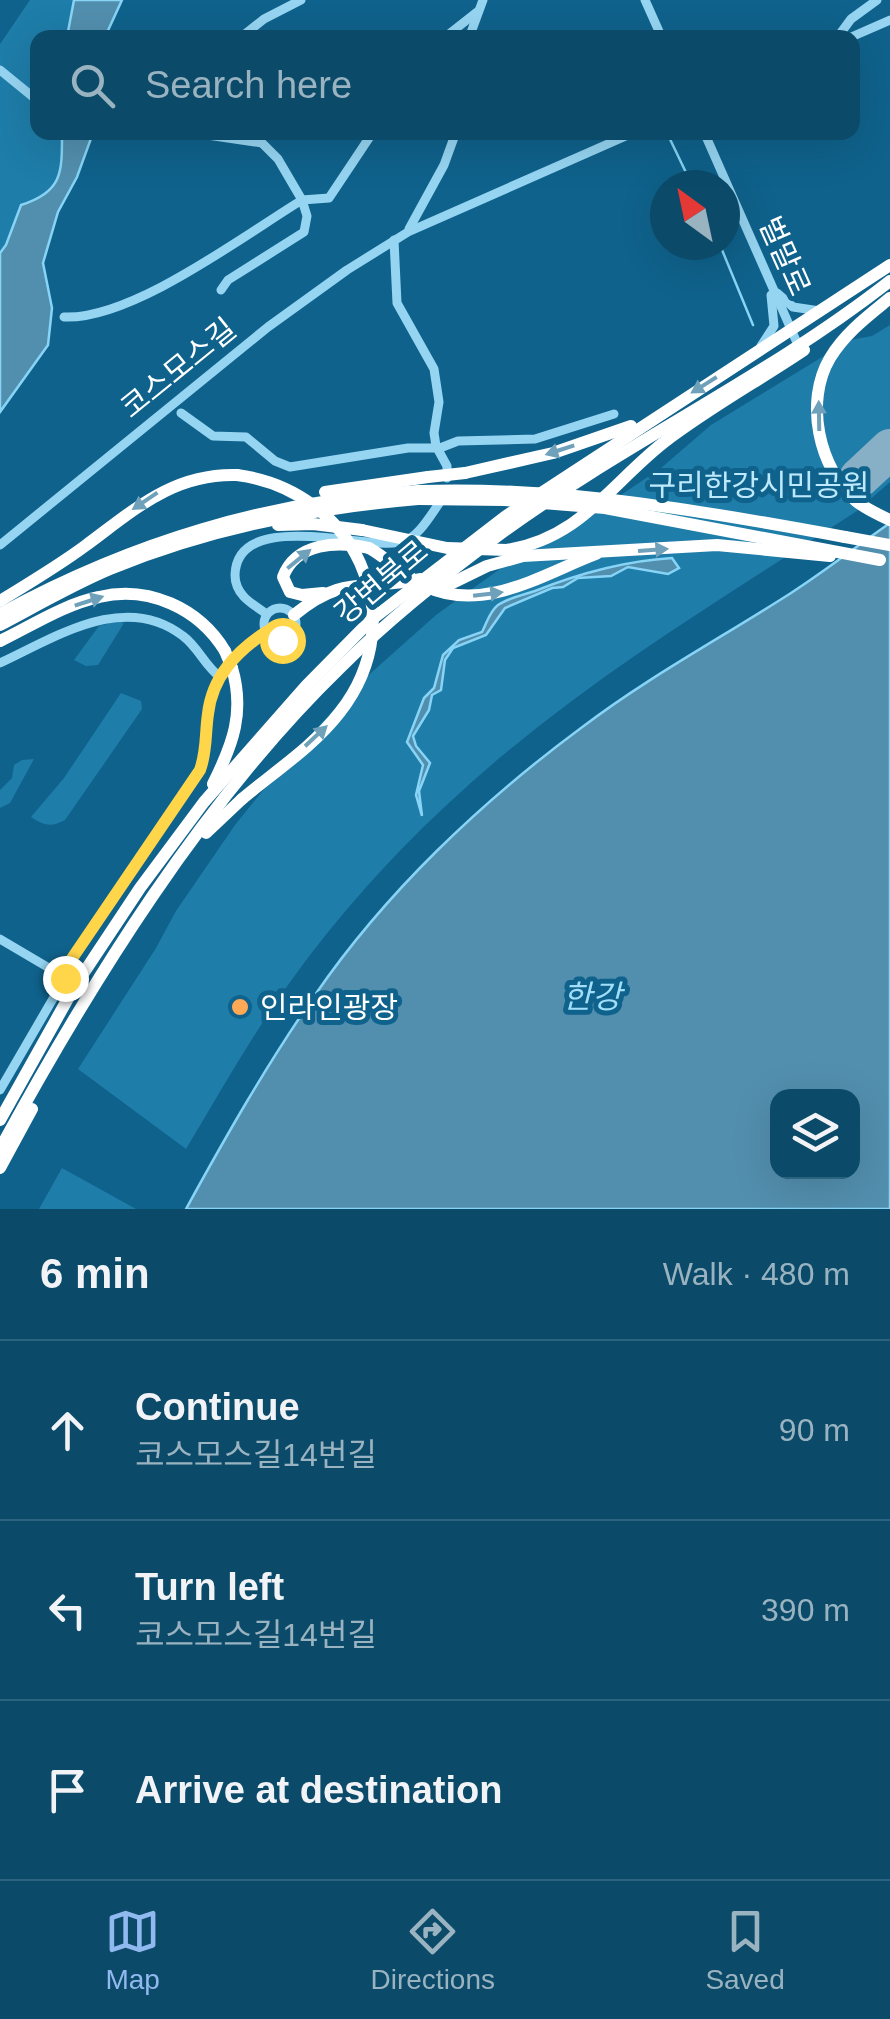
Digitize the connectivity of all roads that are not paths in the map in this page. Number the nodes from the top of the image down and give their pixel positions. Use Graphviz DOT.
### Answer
graph roads {
  1 [pos="301,0"];
  2 [pos="483,0"];
  3 [pos="645,0"];
  4 [pos="876,0"];
  5 [pos="477,12"];
  6 [pos="890,20"];
  7 [pos="251,30"];
  8 [pos="454,30"];
  9 [pos="471,30"];
  10 [pos="658,30"];
  11 [pos="842,30"];
  12 [pos="860,33"];
  13 [pos="0,70"];
  14 [pos="30,94"];
  15 [pos="241,140"];
  16 [pos="368,140"];
  17 [pos="453,140"];
  18 [pos="617,140"];
  19 [pos="707,140"];
  20 [pos="302,200"];
  21 [pos="408,232"];
  22 [pos="394,240"];
  23 [pos="890,265"];
  24 [pos="890,281"];
  25 [pos="771,288"];
  26 [pos="221,290"];
  27 [pos="890,298"];
  28 [pos="823,311"];
  29 [pos="64,317"];
  30 [pos="828,328"];
  31 [pos="795,338"];
  32 [pos="756,352"];
  33 [pos="180,400"];
  34 [pos="163,413"];
  35 [pos="181,413"];
  36 [pos="614,414"];
  37 [pos="652,418"];
  38 [pos="440,448"];
  39 [pos="418,495"];
  40 [pos="890,520"];
  41 [pos="0,545"];
  42 [pos="890,546"];
  43 [pos="141,547"];
  44 [pos="596,554"];
  45 [pos="135,561"];
  46 [pos="890,562"];
  47 [pos="423,579"];
  48 [pos="367,584"];
  49 [pos="323,593"];
  50 [pos="422,598"];
  51 [pos="0,601"];
  52 [pos="0,614"];
  53 [pos="268,614"];
  54 [pos="294,615"];
  55 [pos="371,620"];
  56 [pos="0,625"];
  57 [pos="266,632"];
  58 [pos="0,641"];
  59 [pos="0,663"];
  60 [pos="220,677"];
  61 [pos="204,802"];
  62 [pos="186,852"];
  63 [pos="0,939"];
  64 [pos="68,979"];
  65 [pos="71,1024"];
  66 [pos="0,1090"];
  67 [pos="4,1109"];
  68 [pos="0,1120"];
  69 [pos="0,1149"];
  70 [pos="0,1168"];
  1 -- 7 [label="street"];
  2 -- 5 [label="street"];
  3 -- 10 [label="street"];
  4 -- 11 [label="street"];
  5 -- 8 [label="street"];
  5 -- 9 [label="street"];
  6 -- 12 [label="street"];
  13 -- 14 [label="street"];
  15 -- 20 [label="street"];
  16 -- 20 [label="street"];
  17 -- 21 [label="street"];
  18 -- 21 [label="street, 코스모스길"];
  19 -- 25 [label="street, 벌말로"];
  20 -- 26 [label="street"];
  20 -- 29 [label="street"];
  21 -- 22 [label="street, 코스모스길"];
  22 -- 33 [label="street, 코스모스길"];
  22 -- 38 [label="street"];
  23 -- 28 [label="highway, 강변북로"];
  24 -- 30 [label="highway"];
  25 -- 28 [label="street"];
  25 -- 31 [label="street, 벌말로"];
  25 -- 32 [label="street"];
  40 -- 27 [label="highway, one-way"];
  28 -- 31 [label="highway, 강변북로"];
  30 -- 31 [label="highway"];
  30 -- 45 [label="highway, bridge"];
  31 -- 32 [label="highway, 강변북로"];
  31 -- 50 [label="highway, 강변북로"];
  32 -- 37 [label="highway, 강변북로, one-way"];
  33 -- 34 [label="street, 코스모스길"];
  33 -- 35 [label="street"];
  34 -- 35 [label="street"];
  34 -- 41 [label="street, 코스모스길"];
  35 -- 38 [label="street"];
  36 -- 38 [label="street"];
  37 -- 43 [label="highway, one-way, bridge"];
  37 -- 47 [label="highway, 강변북로"];
  38 -- 53 [label="street"];
  39 -- 42 [label="highway, bridge"];
  39 -- 43 [label="highway"];
  39 -- 45 [label="highway"];
  39 -- 46 [label="highway, bridge"];
  43 -- 52 [label="highway"];
  44 -- 46 [label="highway, one-way, bridge"];
  49 -- 44 [label="highway, one-way, bridge"];
  44 -- 50 [label="highway"];
  45 -- 56 [label="highway"];
  47 -- 48 [label="highway"];
  47 -- 55 [label="highway, 강변북로"];
  48 -- 49 [label="highway"];
  48 -- 55 [label="highway"];
  49 -- 54 [label="highway"];
  50 -- 62 [label="highway, 강변북로"];
  62 -- 51 [label="highway, one-way, bridge"];
  53 -- 54 [label="street"];
  53 -- 57 [label="street"];
  54 -- 57 [label="street"];
  55 -- 61 [label="highway, 강변북로"];
  57 -- 60 [label="street"];
  58 -- 61 [label="highway, one-way, bridge"];
  59 -- 60 [label="street"];
  60 -- 64 [label="street"];
  61 -- 67 [label="highway, 강변북로"];
  62 -- 65 [label="highway, 강변북로"];
  63 -- 64 [label="street"];
  64 -- 66 [label="street"];
  65 -- 69 [label="highway, 강변북로"];
  65 -- 70 [label="highway"];
  67 -- 68 [label="highway, 강변북로"];
}
